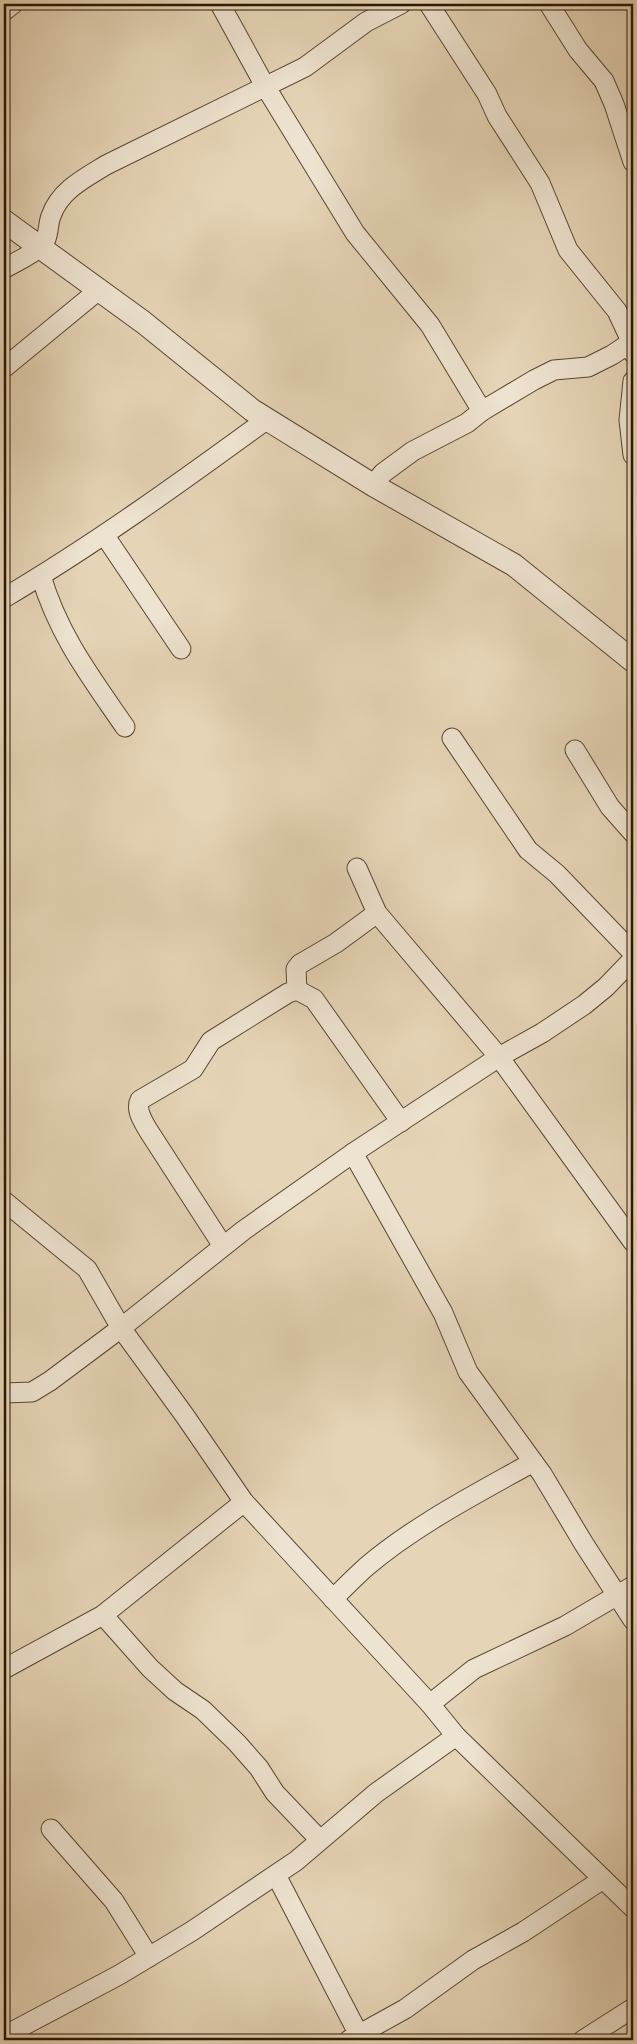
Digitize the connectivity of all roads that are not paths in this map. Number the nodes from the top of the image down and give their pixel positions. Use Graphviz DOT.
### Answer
graph roads {
  1 [pos="13,4"];
  2 [pos="220,4"];
  3 [pos="401,4"];
  4 [pos="429,4"];
  5 [pos="549,4"];
  6 [pos="4,12"];
  7 [pos="266,86"];
  8 [pos="633,162"];
  9 [pos="4,221"];
  10 [pos="41,247"];
  11 [pos="4,269"];
  12 [pos="100,290"];
  13 [pos="633,345"];
  14 [pos="4,368"];
  15 [pos="633,381"];
  16 [pos="482,411"];
  17 [pos="266,420"];
  18 [pos="633,455"];
  19 [pos="373,485"];
  20 [pos="105,536"];
  21 [pos="41,576"];
  22 [pos="4,598"];
  23 [pos="181,649"];
  24 [pos="633,661"];
  25 [pos="125,727"];
  26 [pos="452,738"];
  27 [pos="575,750"];
  28 [pos="633,833"];
  29 [pos="357,868"];
  30 [pos="377,913"];
  31 [pos="633,953"];
  32 [pos="633,959"];
  33 [pos="297,990"];
  34 [pos="499,1057"];
  35 [pos="401,1122"];
  36 [pos="353,1153"];
  37 [pos="4,1200"];
  38 [pos="633,1242"];
  39 [pos="223,1246"];
  40 [pos="121,1328"];
  41 [pos="4,1393"];
  42 [pos="533,1462"];
  43 [pos="244,1502"];
  44 [pos="633,1586"];
  45 [pos="617,1597"];
  46 [pos="333,1599"];
  47 [pos="103,1615"];
  48 [pos="633,1620"];
  49 [pos="4,1669"];
  50 [pos="430,1704"];
  51 [pos="456,1736"];
  52 [pos="51,1829"];
  53 [pos="320,1840"];
  54 [pos="276,1875"];
  55 [pos="603,1878"];
  56 [pos="633,1908"];
  57 [pos="149,1957"];
  58 [pos="633,2008"];
  59 [pos="4,2036"];
  60 [pos="354,2038"];
  61 [pos="583,2040"];
  1 -- 6 [label="street"];
  2 -- 7 [label="street"];
  3 -- 7 [label="street"];
  4 -- 13 [label="street"];
  5 -- 8 [label="street"];
  7 -- 10 [label="street"];
  7 -- 16 [label="street"];
  9 -- 10 [label="street"];
  10 -- 11 [label="street"];
  10 -- 12 [label="street"];
  12 -- 14 [label="street"];
  12 -- 17 [label="street"];
  13 -- 16 [label="street"];
  15 -- 18 [label="street"];
  16 -- 19 [label="street"];
  17 -- 19 [label="street"];
  17 -- 20 [label="street"];
  19 -- 24 [label="street"];
  20 -- 21 [label="street"];
  20 -- 23 [label="street"];
  21 -- 22 [label="street"];
  21 -- 25 [label="street"];
  26 -- 31 [label="street"];
  27 -- 28 [label="street"];
  29 -- 30 [label="street"];
  30 -- 33 [label="street"];
  30 -- 34 [label="street"];
  32 -- 34 [label="street"];
  33 -- 35 [label="street"];
  33 -- 39 [label="street"];
  34 -- 35 [label="street"];
  34 -- 38 [label="street"];
  35 -- 36 [label="street"];
  36 -- 39 [label="street"];
  36 -- 42 [label="street"];
  37 -- 40 [label="street"];
  39 -- 40 [label="street"];
  40 -- 41 [label="street"];
  40 -- 43 [label="street"];
  42 -- 45 [label="street"];
  42 -- 46 [label="street"];
  43 -- 46 [label="street"];
  43 -- 47 [label="street"];
  44 -- 45 [label="street"];
  45 -- 48 [label="street"];
  45 -- 50 [label="street"];
  46 -- 50 [label="street"];
  47 -- 49 [label="street"];
  47 -- 53 [label="street"];
  50 -- 51 [label="street"];
  51 -- 53 [label="street"];
  51 -- 55 [label="street"];
  52 -- 57 [label="street"];
  53 -- 54 [label="street"];
  54 -- 57 [label="street"];
  54 -- 60 [label="street"];
  55 -- 56 [label="street"];
  55 -- 60 [label="street"];
  57 -- 59 [label="street"];
  58 -- 61 [label="street"];
}
